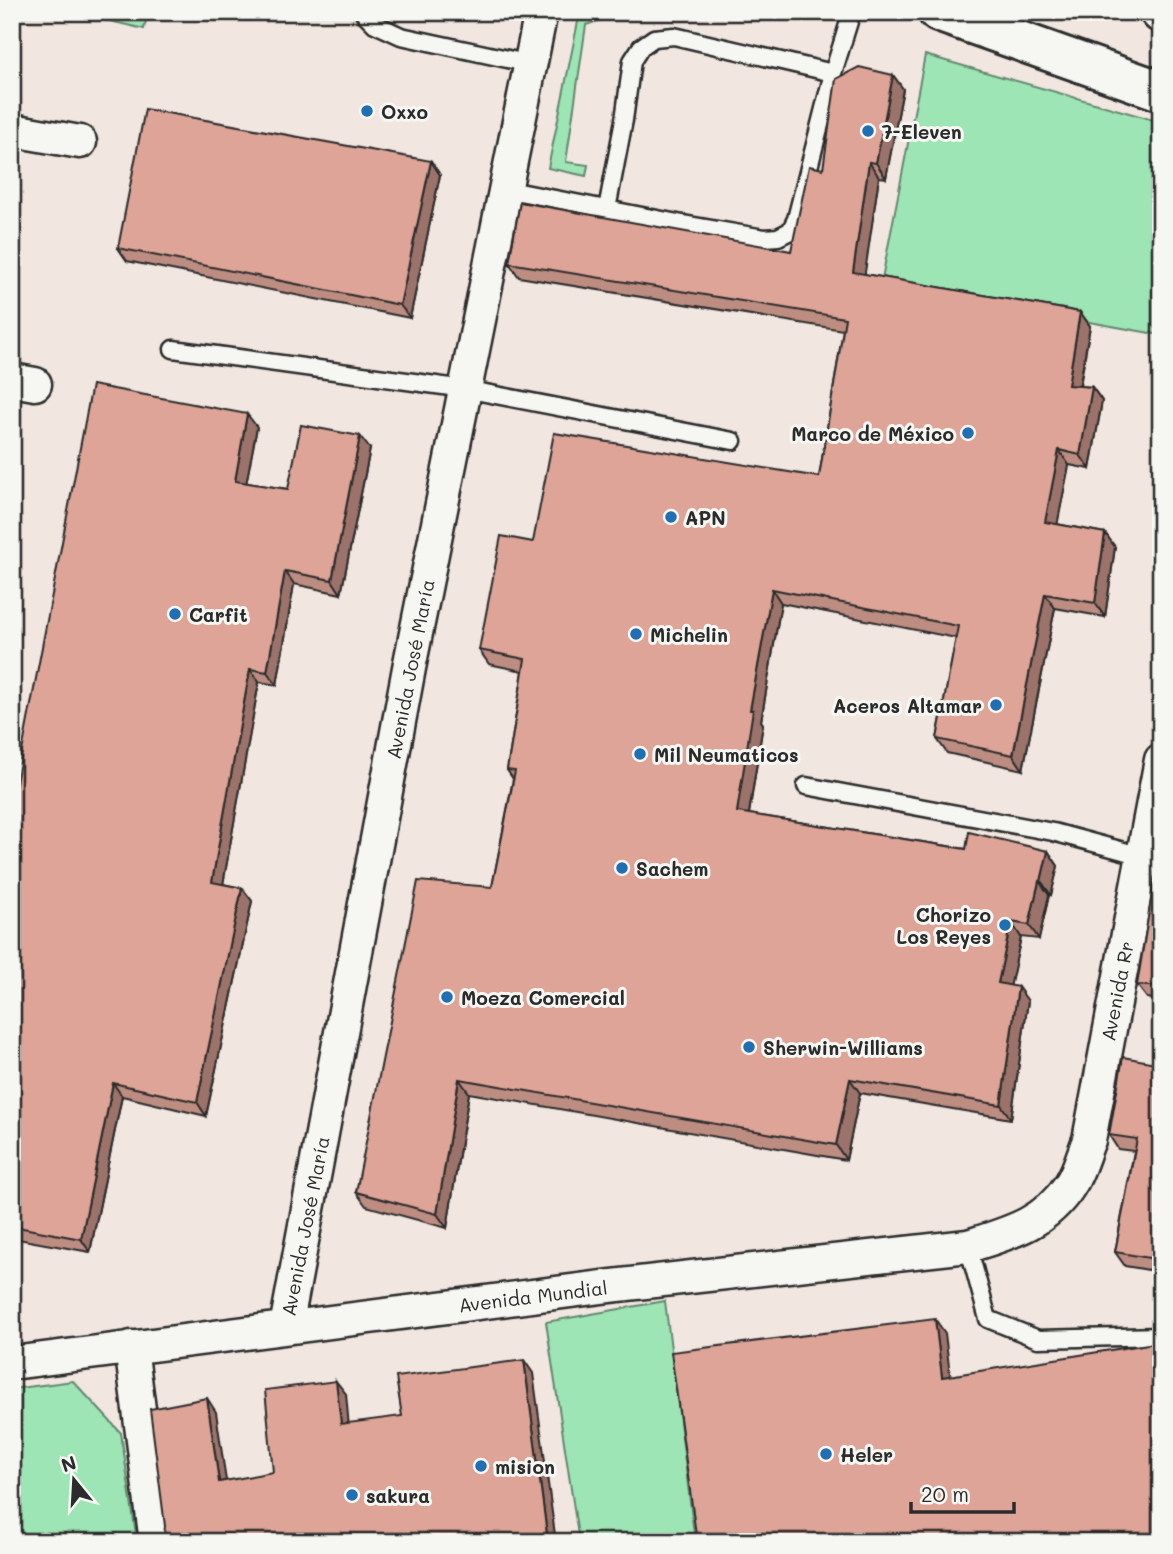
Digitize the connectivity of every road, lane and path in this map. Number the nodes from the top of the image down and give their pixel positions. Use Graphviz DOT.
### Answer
graph roads {
  1 [pos="363,12"];
  2 [pos="541,12"];
  3 [pos="852,12"];
  4 [pos="938,12"];
  5 [pos="531,64"];
  6 [pos="833,73"];
  7 [pos="1161,91"];
  8 [pos="12,130"];
  9 [pos="80,142"];
  10 [pos="504,189"];
  11 [pos="607,209"];
  12 [pos="173,349"];
  13 [pos="466,389"];
  14 [pos="733,440"];
  15 [pos="1161,760"];
  16 [pos="806,786"];
  17 [pos="1142,856"];
  18 [pos="1048,1212"];
  19 [pos="968,1246"];
  20 [pos="286,1327"];
  21 [pos="1161,1336"];
  22 [pos="131,1348"];
  23 [pos="12,1363"];
  24 [pos="156,1542"];
  1 -- 5 [label="lane"];
  2 -- 5 [label="street, Avenida José María"];
  3 -- 6 [label="lane"];
  4 -- 7 [label="main road"];
  5 -- 10 [label="street, Avenida José María"];
  6 -- 11 [label="lane"];
  6 -- 11 [label="lane"];
  8 -- 9 [label="street"];
  10 -- 11 [label="lane"];
  10 -- 13 [label="street, Avenida José María"];
  12 -- 13 [label="lane"];
  13 -- 14 [label="lane"];
  13 -- 20 [label="street, Avenida José María"];
  15 -- 17 [label="street, Avenida Rr"];
  16 -- 17 [label="lane"];
  17 -- 18 [label="street, Avenida Rr"];
  18 -- 19 [label="street, Avenida Mundial"];
  19 -- 20 [label="street, Avenida Mundial"];
  19 -- 21 [label="lane"];
  20 -- 22 [label="street, Avenida Mundial"];
  22 -- 23 [label="street, Avenida Mundial"];
  22 -- 24 [label="street"];
}
